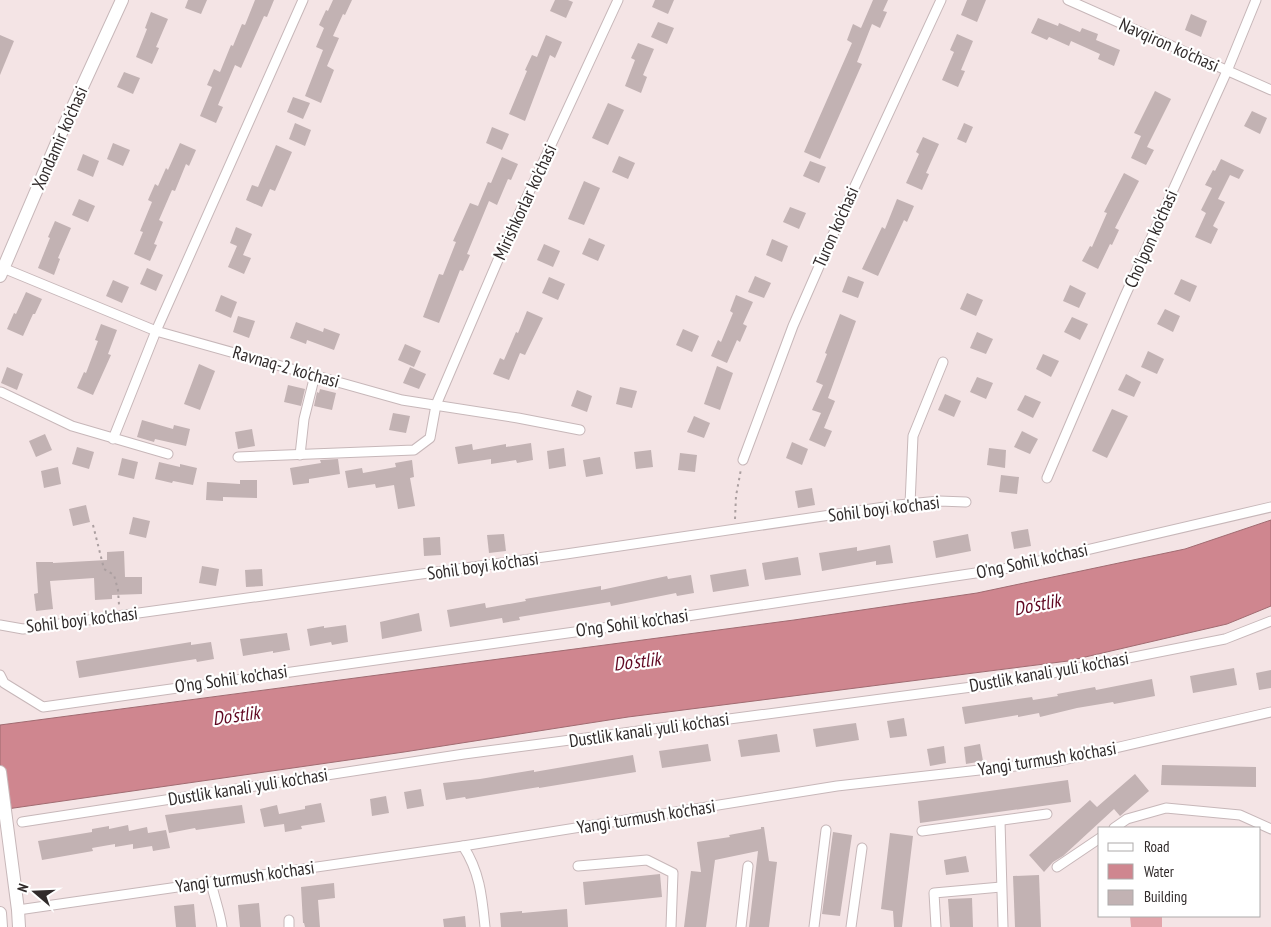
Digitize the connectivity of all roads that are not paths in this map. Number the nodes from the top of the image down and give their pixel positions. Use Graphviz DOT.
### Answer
graph roads {
  1 [pos="122,0"];
  2 [pos="303,0"];
  3 [pos="618,0"];
  4 [pos="941,0"];
  5 [pos="1068,0"];
  6 [pos="1256,0"];
  7 [pos="1227,70"];
  8 [pos="1271,90"];
  9 [pos="2,272"];
  10 [pos="156,331"];
  11 [pos="943,362"];
  12 [pos="315,375"];
  13 [pos="1,392"];
  14 [pos="436,405"];
  15 [pos="580,430"];
  16 [pos="113,439"];
  17 [pos="168,454"];
  18 [pos="300,455"];
  19 [pos="238,457"];
  20 [pos="743,460"];
  21 [pos="1047,478"];
  22 [pos="966,502"];
  23 [pos="910,504"];
  24 [pos="1271,507"];
  25 [pos="1271,621"];
  26 [pos="0,625"];
  27 [pos="0,675"];
  28 [pos="1271,712"];
  29 [pos="0,772"];
  30 [pos="1047,814"];
  31 [pos="1000,821"];
  32 [pos="22,822"];
  33 [pos="1115,827"];
  34 [pos="826,830"];
  35 [pos="1271,830"];
  36 [pos="922,831"];
  37 [pos="1098,839"];
  38 [pos="463,846"];
  39 [pos="862,848"];
  40 [pos="578,866"];
  41 [pos="748,866"];
  42 [pos="1057,867"];
  43 [pos="211,882"];
  44 [pos="1001,887"];
  45 [pos="18,910"];
  46 [pos="0,913"];
  47 [pos="1,927"];
  48 [pos="19,927"];
  49 [pos="222,927"];
  50 [pos="485,927"];
  51 [pos="671,927"];
  52 [pos="741,927"];
  53 [pos="814,927"];
  54 [pos="851,927"];
  55 [pos="936,927"];
  56 [pos="1003,927"];
  1 -- 9 [label="main road, Xondamir ko'chasi"];
  2 -- 10 [label="street"];
  3 -- 14 [label="street, Mirishkorlar ko'chasi"];
  4 -- 20 [label="street, Turon ko'chasi"];
  5 -- 7 [label="street, Navqiron ko'chasi"];
  6 -- 7 [label="street, Cho'lpon ko'chasi"];
  7 -- 8 [label="street, Navqiron ko'chasi"];
  7 -- 21 [label="street, Cho'lpon ko'chasi"];
  9 -- 10 [label="street, Ravnaq-2 ko'chasi"];
  10 -- 12 [label="street, Ravnaq-2 ko'chasi"];
  10 -- 16 [label="street"];
  11 -- 23 [label="street"];
  12 -- 14 [label="street, Ravnaq-2 ko'chasi"];
  12 -- 18 [label="street"];
  13 -- 16 [label="street"];
  14 -- 15 [label="street, Ravnaq-2 ko'chasi"];
  14 -- 18 [label="street, Mirishkorlar ko'chasi"];
  16 -- 17 [label="street"];
  18 -- 19 [label="street, Mirishkorlar ko'chasi"];
  22 -- 23 [label="street, Sohil boyi ko'chasi"];
  23 -- 26 [label="street, Sohil boyi ko'chasi"];
  24 -- 27 [label="street, O'ng Sohil ko'chasi"];
  25 -- 32 [label="street, Dustlik kanali yuli ko'chasi"];
  28 -- 38 [label="street, Yangi turmush ko'chasi"];
  29 -- 45 [label="main road"];
  30 -- 31 [label="street"];
  31 -- 36 [label="street"];
  31 -- 44 [label="street"];
  33 -- 35 [label="street"];
  34 -- 53 [label="street"];
  37 -- 42 [label="street"];
  38 -- 43 [label="street, Yangi turmush ko'chasi"];
  38 -- 50 [label="street"];
  39 -- 54 [label="street"];
  40 -- 51 [label="street"];
  41 -- 52 [label="street"];
  43 -- 45 [label="street, Yangi turmush ko'chasi"];
  43 -- 49 [label="street"];
  44 -- 55 [label="street"];
  44 -- 56 [label="street"];
  45 -- 48 [label="main road"];
  46 -- 47 [label="main road"];
}
